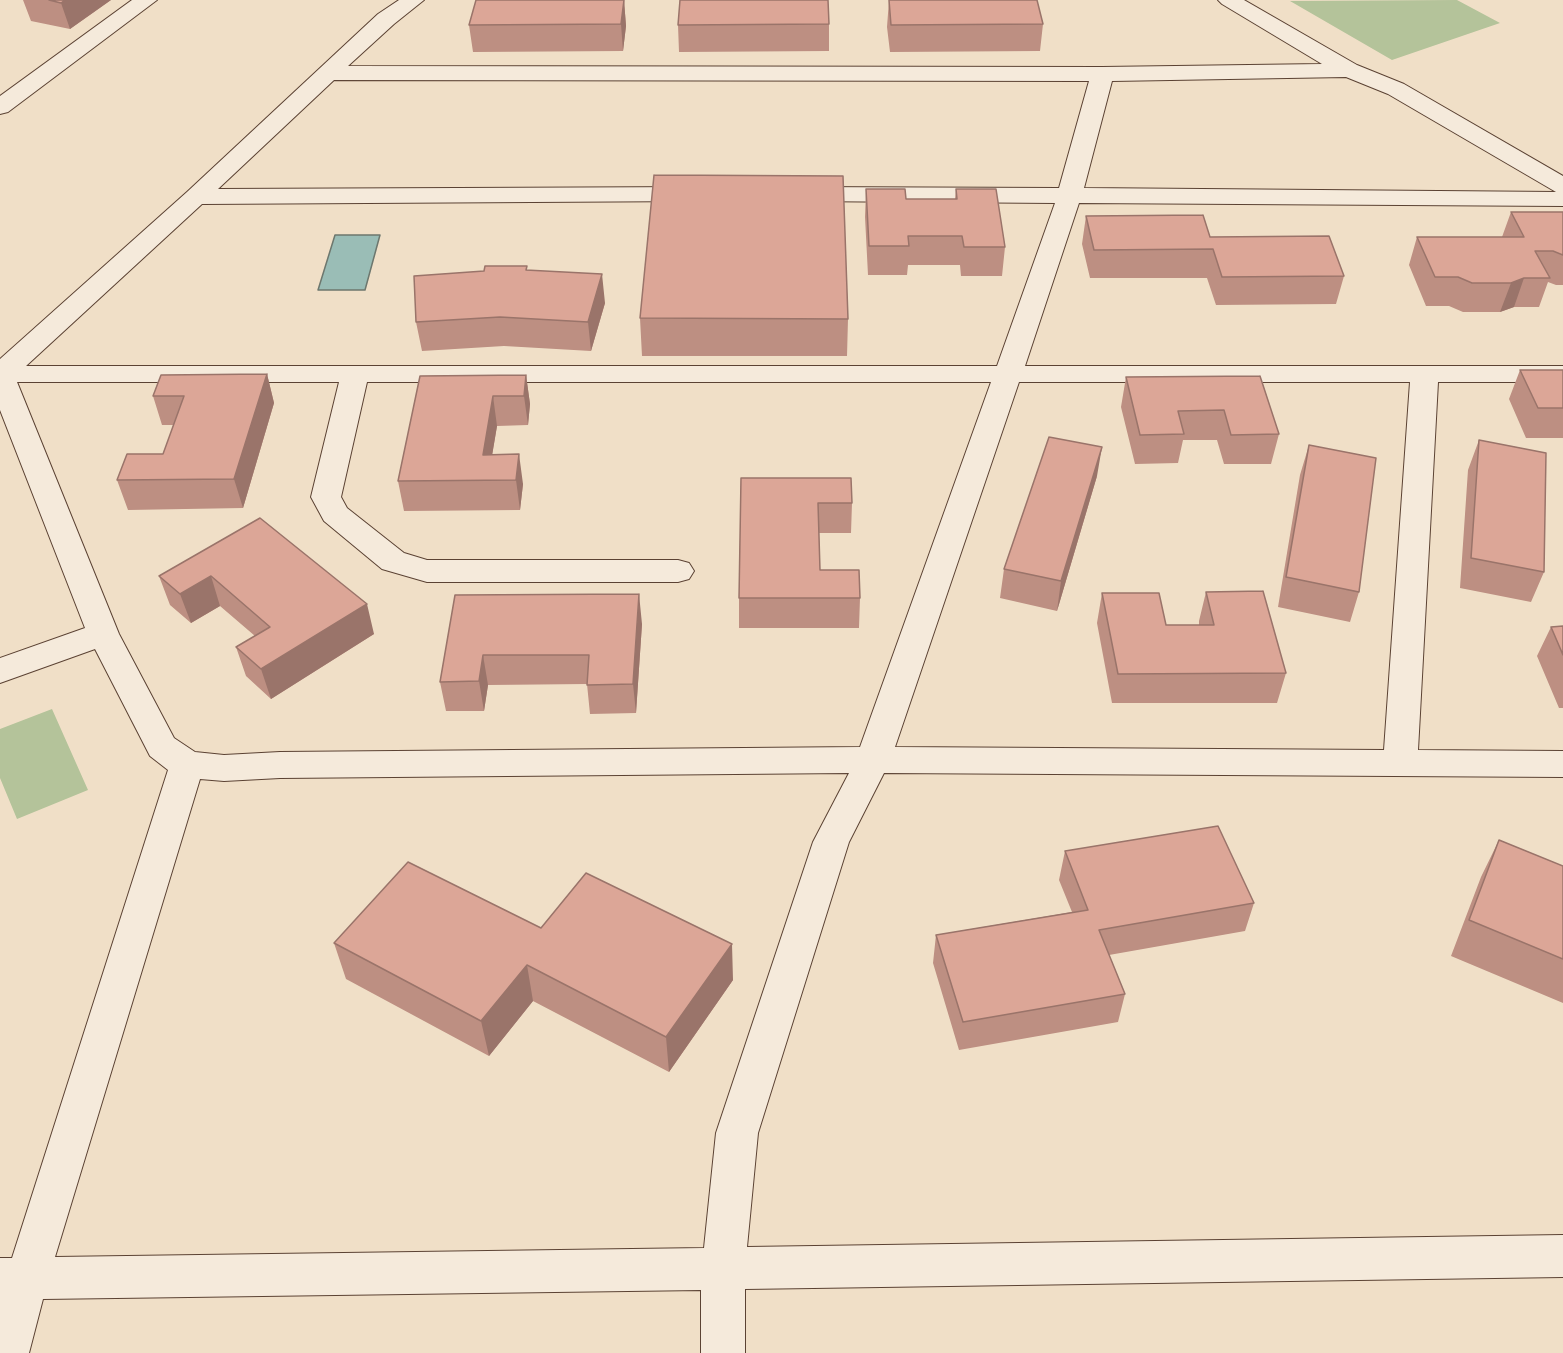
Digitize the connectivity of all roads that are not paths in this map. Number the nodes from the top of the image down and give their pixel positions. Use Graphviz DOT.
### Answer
graph roads {
  1 [pos="146,0"];
  2 [pos="413,0"];
  3 [pos="1229,0"];
  4 [pos="1349,70"];
  5 [pos="330,74"];
  6 [pos="1102,74"];
  7 [pos="0,107"];
  8 [pos="1563,186"];
  9 [pos="723,194"];
  10 [pos="783,194"];
  11 [pos="1070,194"];
  12 [pos="196,197"];
  13 [pos="1563,199"];
  14 [pos="0,374"];
  15 [pos="355,374"];
  16 [pos="1563,374"];
  17 [pos="1008,375"];
  18 [pos="1424,376"];
  19 [pos="678,571"];
  20 [pos="102,634"];
  21 [pos="0,672"];
  22 [pos="873,760"];
  23 [pos="1400,763"];
  24 [pos="1563,764"];
  25 [pos="187,765"];
  26 [pos="1563,1256"];
  27 [pos="723,1268"];
  28 [pos="13,1279"];
  29 [pos="7,1353"];
  30 [pos="723,1353"];
  1 -- 7 [label="street"];
  2 -- 5 [label="street"];
  3 -- 4 [label="street"];
  4 -- 6 [label="street"];
  4 -- 8 [label="street"];
  5 -- 6 [label="street"];
  5 -- 12 [label="street"];
  6 -- 11 [label="street"];
  9 -- 12 [label="street"];
  10 -- 11 [label="street"];
  11 -- 13 [label="street"];
  11 -- 17 [label="street"];
  12 -- 14 [label="street"];
  14 -- 15 [label="street"];
  14 -- 20 [label="street"];
  15 -- 17 [label="street"];
  15 -- 19 [label="street"];
  16 -- 18 [label="street"];
  17 -- 18 [label="street"];
  17 -- 22 [label="street"];
  18 -- 23 [label="street"];
  20 -- 21 [label="street"];
  20 -- 25 [label="street"];
  22 -- 23 [label="street"];
  22 -- 25 [label="street"];
  22 -- 27 [label="street"];
  23 -- 24 [label="street"];
  25 -- 28 [label="street"];
  26 -- 27 [label="street"];
  27 -- 28 [label="street"];
  27 -- 30 [label="street"];
  28 -- 29 [label="street"];
}
